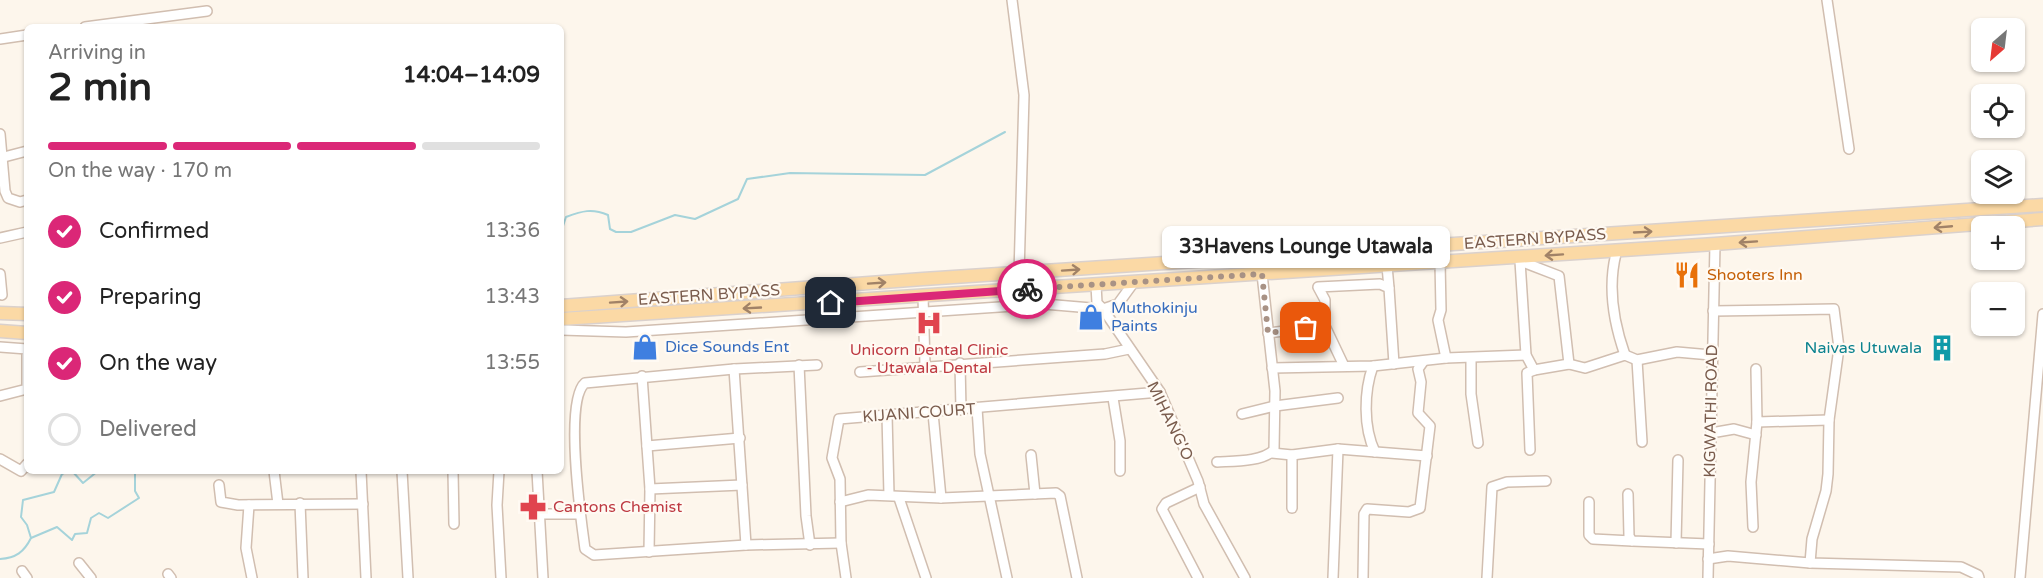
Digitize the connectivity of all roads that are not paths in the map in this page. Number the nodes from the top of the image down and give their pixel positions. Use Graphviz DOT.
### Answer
graph roads {
  1 [pos="1012,0"];
  2 [pos="1827,0"];
  3 [pos="207,11"];
  4 [pos="108,24"];
  5 [pos="24,35"];
  6 [pos="0,39"];
  7 [pos="0,134"];
  8 [pos="1849,149"];
  9 [pos="24,152"];
  10 [pos="4,157"];
  11 [pos="2,173"];
  12 [pos="24,201"];
  13 [pos="2043,205"];
  14 [pos="2043,219"];
  15 [pos="24,233"];
  16 [pos="0,238"];
  17 [pos="1715,244"];
  18 [pos="1617,250"];
  19 [pos="1523,259"];
  20 [pos="1440,262"];
  21 [pos="1387,266"];
  22 [pos="0,274"];
  23 [pos="1019,274"];
  24 [pos="1262,274"];
  25 [pos="1134,282"];
  26 [pos="1096,285"];
  27 [pos="1043,288"];
  28 [pos="1389,288"];
  29 [pos="779,290"];
  30 [pos="2,295"];
  31 [pos="922,297"];
  32 [pos="831,303"];
  33 [pos="1044,304"];
  34 [pos="564,306"];
  35 [pos="781,306"];
  36 [pos="1103,309"];
  37 [pos="1713,311"];
  38 [pos="0,313"];
  39 [pos="666,313"];
  40 [pos="924,313"];
  41 [pos="24,314"];
  42 [pos="2043,314"];
  43 [pos="833,318"];
  44 [pos="564,319"];
  45 [pos="1325,326"];
  46 [pos="668,329"];
  47 [pos="564,330"];
  48 [pos="0,331"];
  49 [pos="24,333"];
  50 [pos="1268,333"];
  51 [pos="0,348"];
  52 [pos="24,349"];
  53 [pos="1129,349"];
  54 [pos="1526,355"];
  55 [pos="1625,355"];
  56 [pos="1711,355"];
  57 [pos="1446,358"];
  58 [pos="1471,358"];
  59 [pos="1637,360"];
  60 [pos="1424,362"];
  61 [pos="960,363"];
  62 [pos="817,364"];
  63 [pos="1394,364"];
  64 [pos="1569,364"];
  65 [pos="925,365"];
  66 [pos="799,366"];
  67 [pos="1344,366"];
  68 [pos="1374,366"];
  69 [pos="734,369"];
  70 [pos="1272,369"];
  71 [pos="1756,369"];
  72 [pos="1534,370"];
  73 [pos="860,372"];
  74 [pos="642,376"];
  75 [pos="24,390"];
  76 [pos="1160,392"];
  77 [pos="0,396"];
  78 [pos="1113,398"];
  79 [pos="1338,398"];
  80 [pos="1275,406"];
  81 [pos="977,408"];
  82 [pos="961,410"];
  83 [pos="933,412"];
  84 [pos="1242,414"];
  85 [pos="887,415"];
  86 [pos="1829,420"];
  87 [pos="1757,422"];
  88 [pos="1711,433"];
  89 [pos="1756,435"];
  90 [pos="740,438"];
  91 [pos="1642,441"];
  92 [pos="1478,443"];
  93 [pos="647,446"];
  94 [pos="1338,449"];
  95 [pos="1530,450"];
  96 [pos="1375,452"];
  97 [pos="1272,453"];
  98 [pos="1292,454"];
  99 [pos="1031,455"];
  100 [pos="1427,456"];
  101 [pos="0,459"];
  102 [pos="1678,460"];
  103 [pos="1217,462"];
  104 [pos="24,468"];
  105 [pos="1120,471"];
  106 [pos="274,474"];
  107 [pos="361,474"];
  108 [pos="402,474"];
  109 [pos="453,474"];
  110 [pos="499,474"];
  111 [pos="537,474"];
  112 [pos="1546,481"];
  113 [pos="219,485"];
  114 [pos="742,485"];
  115 [pos="1200,487"];
  116 [pos="650,489"];
  117 [pos="989,494"];
  118 [pos="1035,494"];
  119 [pos="1628,494"];
  120 [pos="889,495"];
  121 [pos="900,498"];
  122 [pos="941,498"];
  123 [pos="840,502"];
  124 [pos="1590,502"];
  125 [pos="300,503"];
  126 [pos="278,504"];
  127 [pos="363,504"];
  128 [pos="249,505"];
  129 [pos="1292,508"];
  130 [pos="540,514"];
  131 [pos="580,514"];
  132 [pos="454,524"];
  133 [pos="1753,527"];
  134 [pos="1632,541"];
  135 [pos="841,543"];
  136 [pos="1676,543"];
  137 [pos="1709,544"];
  138 [pos="746,545"];
  139 [pos="810,545"];
  140 [pos="649,552"];
  141 [pos="1708,559"];
  142 [pos="79,563"];
  143 [pos="1810,563"];
  144 [pos="92,578"];
  145 [pos="252,578"];
  146 [pos="303,578"];
  147 [pos="366,578"];
  148 [pos="408,578"];
  149 [pos="501,578"];
  150 [pos="543,578"];
  151 [pos="846,578"];
  152 [pos="926,578"];
  153 [pos="1007,578"];
  154 [pos="1077,578"];
  155 [pos="1198,578"];
  156 [pos="1245,578"];
  157 [pos="1333,578"];
  158 [pos="1363,578"];
  159 [pos="1488,578"];
  160 [pos="1708,578"];
  161 [pos="1979,578"];
  162 [pos="2020,578"];
  1 -- 23 [label="street"];
  2 -- 8 [label="street"];
  3 -- 4 [label="street"];
  5 -- 6 [label="street"];
  7 -- 10 [label="street"];
  9 -- 10 [label="street"];
  10 -- 11 [label="street"];
  11 -- 12 [label="street"];
  23 -- 13 [label="main road, EASTERN BYPASS, one-way"];
  14 -- 17 [label="main road, EASTERN BYPASS, one-way"];
  15 -- 16 [label="street"];
  17 -- 18 [label="main road, EASTERN BYPASS"];
  17 -- 37 [label="street, KIGWATHI ROAD"];
  18 -- 19 [label="main road, EASTERN BYPASS, one-way"];
  18 -- 55 [label="street"];
  19 -- 20 [label="main road, EASTERN BYPASS"];
  19 -- 54 [label="street"];
  19 -- 64 [label="street"];
  20 -- 21 [label="main road, EASTERN BYPASS"];
  20 -- 57 [label="street"];
  21 -- 24 [label="main road, EASTERN BYPASS"];
  21 -- 28 [label="street"];
  22 -- 30 [label="street"];
  29 -- 23 [label="main road, EASTERN BYPASS, one-way"];
  24 -- 25 [label="main road, EASTERN BYPASS"];
  24 -- 50 [label="street"];
  25 -- 26 [label="main road, EASTERN BYPASS"];
  25 -- 36 [label="street"];
  26 -- 27 [label="main road, EASTERN BYPASS"];
  26 -- 36 [label="street, MIHANG'O"];
  27 -- 31 [label="main road, EASTERN BYPASS"];
  27 -- 33 [label="street"];
  28 -- 45 [label="street"];
  28 -- 63 [label="street"];
  34 -- 29 [label="main road, EASTERN BYPASS, one-way"];
  29 -- 35 [label="main road"];
  31 -- 32 [label="main road, EASTERN BYPASS"];
  31 -- 40 [label="street"];
  32 -- 35 [label="main road, EASTERN BYPASS"];
  32 -- 43 [label="street"];
  33 -- 36 [label="street"];
  33 -- 40 [label="street"];
  35 -- 39 [label="main road, EASTERN BYPASS, one-way"];
  36 -- 53 [label="street, MIHANG'O"];
  37 -- 56 [label="street, KIGWATHI ROAD"];
  37 -- 86 [label="street"];
  38 -- 41 [label="main road"];
  39 -- 44 [label="main road, EASTERN BYPASS"];
  39 -- 46 [label="street"];
  40 -- 43 [label="street"];
  40 -- 65 [label="street"];
  42 -- 162 [label="street"];
  43 -- 46 [label="street"];
  45 -- 50 [label="street"];
  45 -- 67 [label="street"];
  46 -- 47 [label="street"];
  48 -- 49 [label="main road"];
  50 -- 70 [label="street"];
  51 -- 52 [label="street"];
  53 -- 61 [label="street"];
  53 -- 76 [label="street, MIHANG'O"];
  54 -- 58 [label="street"];
  54 -- 72 [label="street"];
  55 -- 59 [label="street"];
  55 -- 64 [label="street"];
  56 -- 59 [label="street"];
  56 -- 88 [label="street, KIGWATHI ROAD"];
  57 -- 58 [label="street"];
  57 -- 60 [label="street"];
  58 -- 92 [label="street"];
  59 -- 91 [label="street"];
  60 -- 63 [label="street"];
  60 -- 100 [label="street"];
  61 -- 65 [label="street"];
  61 -- 82 [label="street"];
  62 -- 66 [label="street"];
  63 -- 68 [label="street"];
  64 -- 72 [label="street"];
  65 -- 73 [label="street"];
  66 -- 69 [label="street"];
  66 -- 139 [label="street"];
  67 -- 68 [label="street"];
  67 -- 70 [label="street"];
  68 -- 96 [label="street"];
  69 -- 74 [label="street"];
  69 -- 90 [label="street"];
  70 -- 80 [label="street"];
  71 -- 87 [label="street"];
  72 -- 95 [label="street"];
  74 -- 93 [label="street"];
  74 -- 131 [label="street"];
  75 -- 77 [label="street"];
  76 -- 78 [label="street, KIJANI COURT"];
  76 -- 115 [label="street, MIHANG'O"];
  78 -- 81 [label="street, KIJANI COURT"];
  78 -- 105 [label="street"];
  79 -- 80 [label="street"];
  80 -- 84 [label="street"];
  80 -- 97 [label="street"];
  81 -- 82 [label="street, KIJANI COURT"];
  81 -- 117 [label="street"];
  82 -- 83 [label="street, KIJANI COURT"];
  83 -- 85 [label="street, KIJANI COURT"];
  83 -- 122 [label="street"];
  85 -- 120 [label="street"];
  85 -- 123 [label="street, KIJANI COURT"];
  86 -- 87 [label="street"];
  86 -- 143 [label="street"];
  87 -- 89 [label="street"];
  88 -- 89 [label="street"];
  88 -- 137 [label="street, KIGWATHI ROAD"];
  89 -- 133 [label="street"];
  90 -- 93 [label="street"];
  90 -- 114 [label="street"];
  93 -- 116 [label="street"];
  94 -- 96 [label="street"];
  94 -- 98 [label="street"];
  94 -- 157 [label="street"];
  96 -- 100 [label="street"];
  97 -- 98 [label="street"];
  97 -- 103 [label="street"];
  98 -- 129 [label="street"];
  99 -- 118 [label="street"];
  100 -- 158 [label="street"];
  101 -- 104 [label="street"];
  102 -- 136 [label="street"];
  106 -- 126 [label="street"];
  107 -- 127 [label="street"];
  108 -- 148 [label="street"];
  109 -- 132 [label="street"];
  110 -- 149 [label="street"];
  111 -- 130 [label="street"];
  112 -- 159 [label="street"];
  113 -- 128 [label="street"];
  114 -- 116 [label="street"];
  114 -- 138 [label="street"];
  115 -- 155 [label="street"];
  115 -- 156 [label="street, MIHANG'O"];
  116 -- 140 [label="street"];
  117 -- 118 [label="street"];
  117 -- 122 [label="street"];
  117 -- 153 [label="street"];
  118 -- 154 [label="street"];
  119 -- 134 [label="street"];
  120 -- 121 [label="street"];
  120 -- 123 [label="street"];
  121 -- 122 [label="street"];
  121 -- 152 [label="street"];
  123 -- 135 [label="street, KIJANI COURT"];
  124 -- 134 [label="street"];
  125 -- 126 [label="street"];
  125 -- 127 [label="street"];
  125 -- 146 [label="street"];
  126 -- 128 [label="street"];
  127 -- 147 [label="street"];
  128 -- 145 [label="street"];
  130 -- 131 [label="street"];
  130 -- 150 [label="street"];
  131 -- 140 [label="street"];
  134 -- 136 [label="street"];
  135 -- 139 [label="street"];
  135 -- 151 [label="street, KIJANI COURT"];
  136 -- 137 [label="street"];
  137 -- 141 [label="street, KIGWATHI ROAD"];
  138 -- 139 [label="street"];
  138 -- 140 [label="street"];
  141 -- 143 [label="street"];
  141 -- 160 [label="street, KIGWATHI ROAD"];
  142 -- 144 [label="street"];
  143 -- 161 [label="street"];
}
